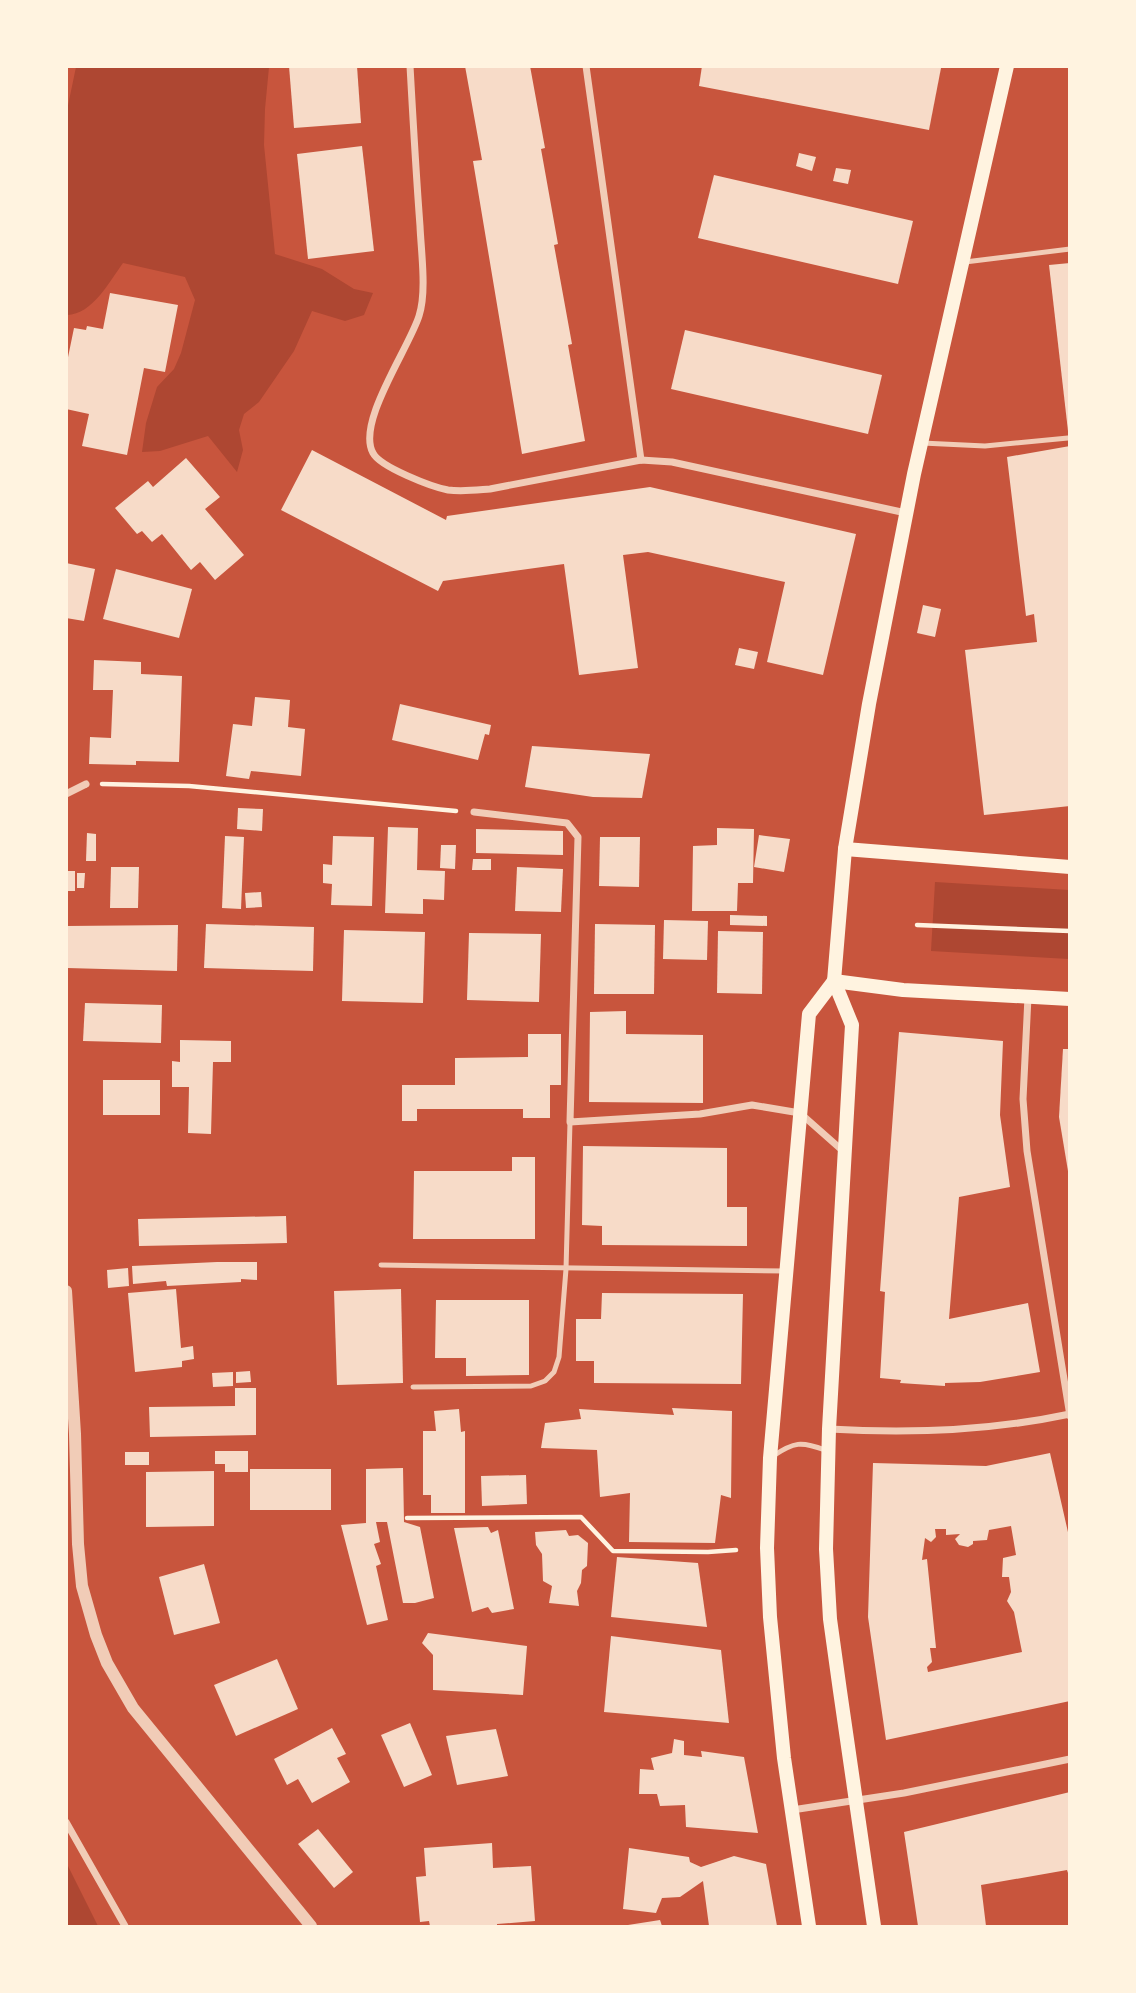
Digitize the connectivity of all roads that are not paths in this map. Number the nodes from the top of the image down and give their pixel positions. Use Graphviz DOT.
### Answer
graph roads {
  1 [pos="410,66"];
  2 [pos="586,66"];
  3 [pos="1007,66"];
  4 [pos="1069,249"];
  5 [pos="961,262"];
  6 [pos="1069,438"];
  7 [pos="921,443"];
  8 [pos="641,460"];
  9 [pos="906,513"];
  10 [pos="86,784"];
  11 [pos="66,794"];
  12 [pos="474,812"];
  13 [pos="845,849"];
  14 [pos="1069,867"];
  15 [pos="834,981"];
  16 [pos="1028,997"];
  17 [pos="1069,999"];
  18 [pos="800,1113"];
  19 [pos="570,1122"];
  20 [pos="845,1152"];
  21 [pos="381,1265"];
  22 [pos="566,1269"];
  23 [pos="785,1271"];
  24 [pos="66,1291"];
  25 [pos="414,1387"];
  26 [pos="1069,1415"];
  27 [pos="829,1429"];
  28 [pos="828,1451"];
  29 [pos="770,1458"];
  30 [pos="1069,1759"];
  31 [pos="858,1801"];
  32 [pos="792,1810"];
  33 [pos="66,1822"];
  34 [pos="125,1927"];
  35 [pos="311,1927"];
  36 [pos="809,1927"];
  37 [pos="874,1927"];
  1 -- 8 [label="street"];
  2 -- 8 [label="street"];
  3 -- 5 [label="main road"];
  4 -- 5 [label="lane"];
  5 -- 7 [label="main road"];
  6 -- 7 [label="lane"];
  7 -- 9 [label="main road"];
  8 -- 9 [label="street"];
  9 -- 13 [label="main road"];
  10 -- 11 [label="street"];
  12 -- 19 [label="street"];
  13 -- 14 [label="main road"];
  13 -- 15 [label="main road"];
  15 -- 16 [label="main road"];
  15 -- 18 [label="main road"];
  15 -- 20 [label="main road"];
  16 -- 17 [label="main road"];
  16 -- 26 [label="street"];
  18 -- 19 [label="street"];
  18 -- 20 [label="street"];
  18 -- 23 [label="main road"];
  19 -- 22 [label="lane"];
  20 -- 27 [label="main road"];
  21 -- 22 [label="lane"];
  22 -- 23 [label="lane"];
  22 -- 25 [label="lane"];
  23 -- 29 [label="main road"];
  24 -- 35 [label="street"];
  26 -- 27 [label="street"];
  27 -- 28 [label="main road"];
  28 -- 29 [label="lane"];
  28 -- 31 [label="main road"];
  29 -- 32 [label="main road"];
  30 -- 31 [label="street"];
  31 -- 32 [label="street"];
  31 -- 37 [label="main road"];
  32 -- 36 [label="main road"];
  33 -- 34 [label="street"];
}
